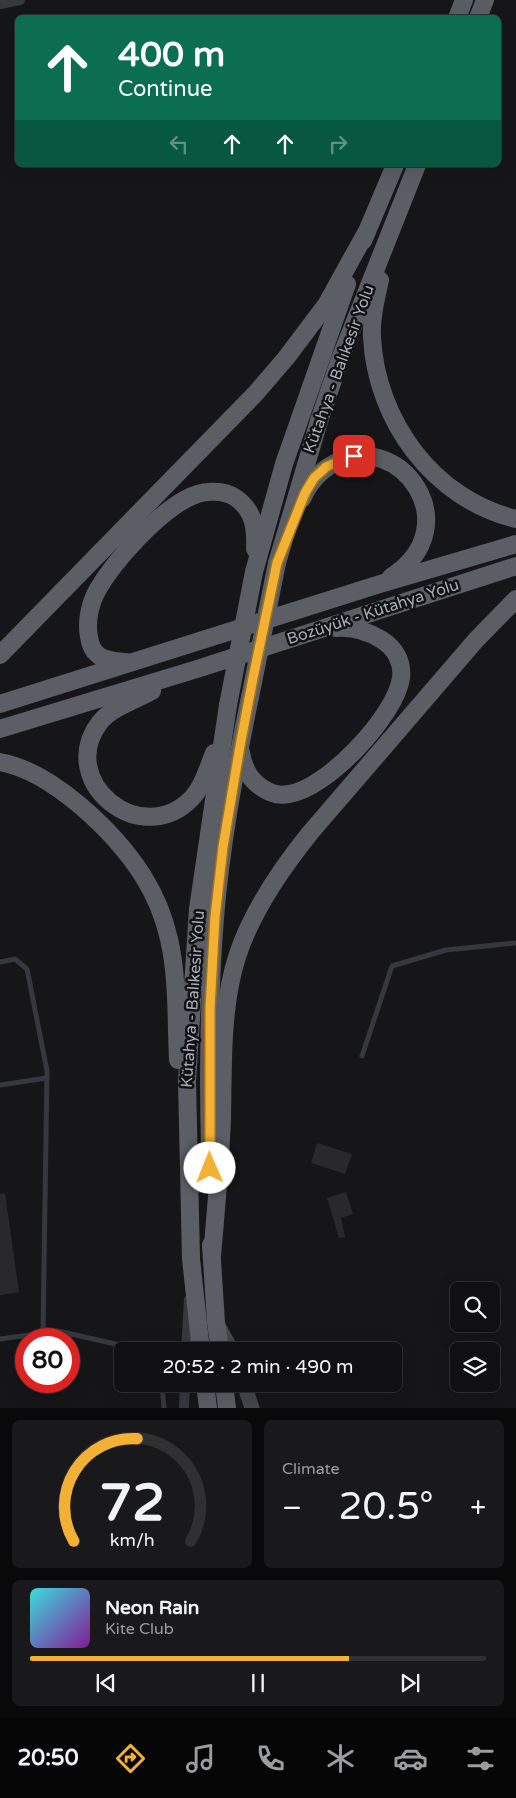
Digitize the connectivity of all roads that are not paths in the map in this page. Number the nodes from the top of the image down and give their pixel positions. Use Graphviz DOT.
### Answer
graph roads {
  1 [pos="20,0"];
  2 [pos="464,0"];
  3 [pos="485,0"];
  4 [pos="0,4"];
  5 [pos="458,15"];
  6 [pos="479,15"];
  7 [pos="394,167"];
  8 [pos="416,167"];
  9 [pos="398,212"];
  10 [pos="367,231"];
  11 [pos="516,519"];
  12 [pos="516,544"];
  13 [pos="277,563"];
  14 [pos="516,566"];
  15 [pos="254,572"];
  16 [pos="380,584"];
  17 [pos="516,599"];
  18 [pos="323,629"];
  19 [pos="0,655"];
  20 [pos="129,663"];
  21 [pos="197,669"];
  22 [pos="0,704"];
  23 [pos="228,705"];
  24 [pos="0,729"];
  25 [pos="240,746"];
  26 [pos="0,762"];
  27 [pos="516,943"];
  28 [pos="0,962"];
  29 [pos="362,1056"];
  30 [pos="47,1078"];
  31 [pos="0,1085"];
  32 [pos="189,1226"];
  33 [pos="212,1256"];
  34 [pos="191,1259"];
  35 [pos="216,1322"];
  36 [pos="43,1328"];
  37 [pos="80,1337"];
  38 [pos="15,1338"];
  39 [pos="0,1340"];
  40 [pos="186,1342"];
  41 [pos="200,1342"];
  42 [pos="219,1342"];
  43 [pos="227,1342"];
  44 [pos="114,1344"];
  45 [pos="163,1392"];
  46 [pos="185,1392"];
  47 [pos="206,1392"];
  48 [pos="225,1392"];
  49 [pos="247,1392"];
  50 [pos="164,1408"];
  51 [pos="184,1408"];
  52 [pos="208,1408"];
  53 [pos="227,1408"];
  54 [pos="252,1408"];
  1 -- 4 [label="street"];
  2 -- 5 [label="highway"];
  3 -- 6 [label="highway"];
  7 -- 10 [label="highway, Kütahya - Balıkesir Yolu"];
  8 -- 9 [label="highway, Kütahya - Balıkesir Yolu"];
  9 -- 11 [label="highway"];
  9 -- 13 [label="highway, Kütahya - Balıkesir Yolu"];
  10 -- 15 [label="highway, Kütahya - Balıkesir Yolu"];
  10 -- 19 [label="highway"];
  12 -- 16 [label="highway, Bozüyük - Kütahya Yolu"];
  13 -- 16 [label="highway"];
  13 -- 25 [label="highway, Kütahya - Balıkesir Yolu, bridge"];
  14 -- 18 [label="highway, Bozüyük - Kütahya Yolu"];
  15 -- 20 [label="highway"];
  15 -- 23 [label="highway, Kütahya - Balıkesir Yolu, bridge"];
  16 -- 20 [label="highway, Bozüyük - Kütahya Yolu"];
  17 -- 33 [label="highway"];
  18 -- 21 [label="highway, Bozüyük - Kütahya Yolu"];
  18 -- 25 [label="highway"];
  20 -- 22 [label="highway, Bozüyük - Kütahya Yolu"];
  21 -- 23 [label="highway"];
  21 -- 24 [label="highway, Bozüyük - Kütahya Yolu"];
  23 -- 32 [label="highway, Kütahya - Balıkesir Yolu"];
  25 -- 33 [label="highway, Kütahya - Balıkesir Yolu"];
  26 -- 32 [label="highway"];
  27 -- 29 [label="lane"];
  28 -- 30 [label="lane"];
  30 -- 31 [label="lane"];
  30 -- 36 [label="lane"];
  32 -- 34 [label="highway, Kütahya - Balıkesir Yolu"];
  33 -- 35 [label="highway, Kütahya - Balıkesir Yolu"];
  34 -- 40 [label="street"];
  34 -- 41 [label="highway, Kütahya - Balıkesir Yolu"];
  35 -- 42 [label="highway, Kütahya - Balıkesir Yolu"];
  35 -- 43 [label="main road"];
  37 -- 44 [label="lane"];
  38 -- 39 [label="lane"];
  45 -- 50 [label="lane"];
  46 -- 51 [label="street"];
  47 -- 52 [label="highway"];
  48 -- 53 [label="highway"];
  49 -- 54 [label="main road"];
}
